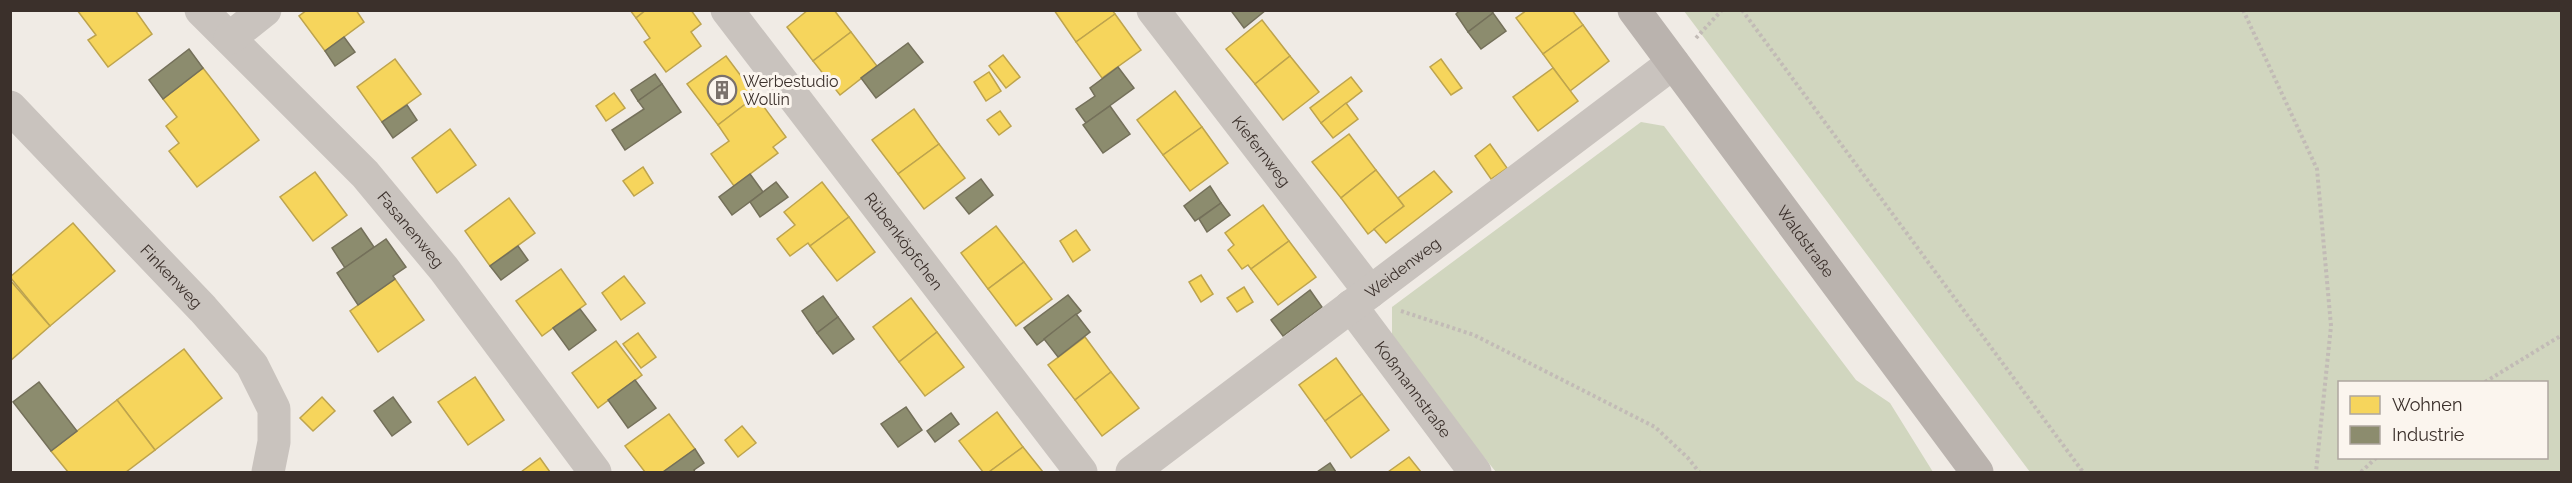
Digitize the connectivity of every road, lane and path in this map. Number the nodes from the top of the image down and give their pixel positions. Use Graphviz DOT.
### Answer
graph roads {
  1 [pos="201,10"];
  2 [pos="265,10"];
  3 [pos="727,10"];
  4 [pos="1153,10"];
  5 [pos="1634,10"];
  6 [pos="1742,10"];
  7 [pos="2243,10"];
  8 [pos="230,38"];
  9 [pos="1673,63"];
  10 [pos="10,107"];
  11 [pos="1361,298"];
  12 [pos="2562,335"];
  13 [pos="2487,381"];
  14 [pos="2375,459"];
  15 [pos="268,472"];
  16 [pos="595,472"];
  17 [pos="1081,472"];
  18 [pos="1132,472"];
  19 [pos="1475,472"];
  20 [pos="1699,472"];
  21 [pos="1977,472"];
  22 [pos="2083,472"];
  23 [pos="2316,472"];
  24 [pos="2361,472"];
  1 -- 8 [label="street, Fasanenweg"];
  2 -- 8 [label="street"];
  3 -- 17 [label="street, Rübenköpfchen"];
  4 -- 11 [label="street, Kiefernweg"];
  5 -- 9 [label="street, Waldstraße"];
  6 -- 22 [label="path"];
  7 -- 23 [label="path"];
  8 -- 16 [label="street, Fasanenweg"];
  9 -- 11 [label="street, Weidenweg"];
  9 -- 21 [label="street, Waldstraße"];
  10 -- 15 [label="street, Finkenweg"];
  11 -- 18 [label="street, Weidenweg"];
  11 -- 19 [label="street, Koßmannstraße"];
  11 -- 20 [label="path"];
  12 -- 13 [label="path"];
  14 -- 24 [label="path"];
}
